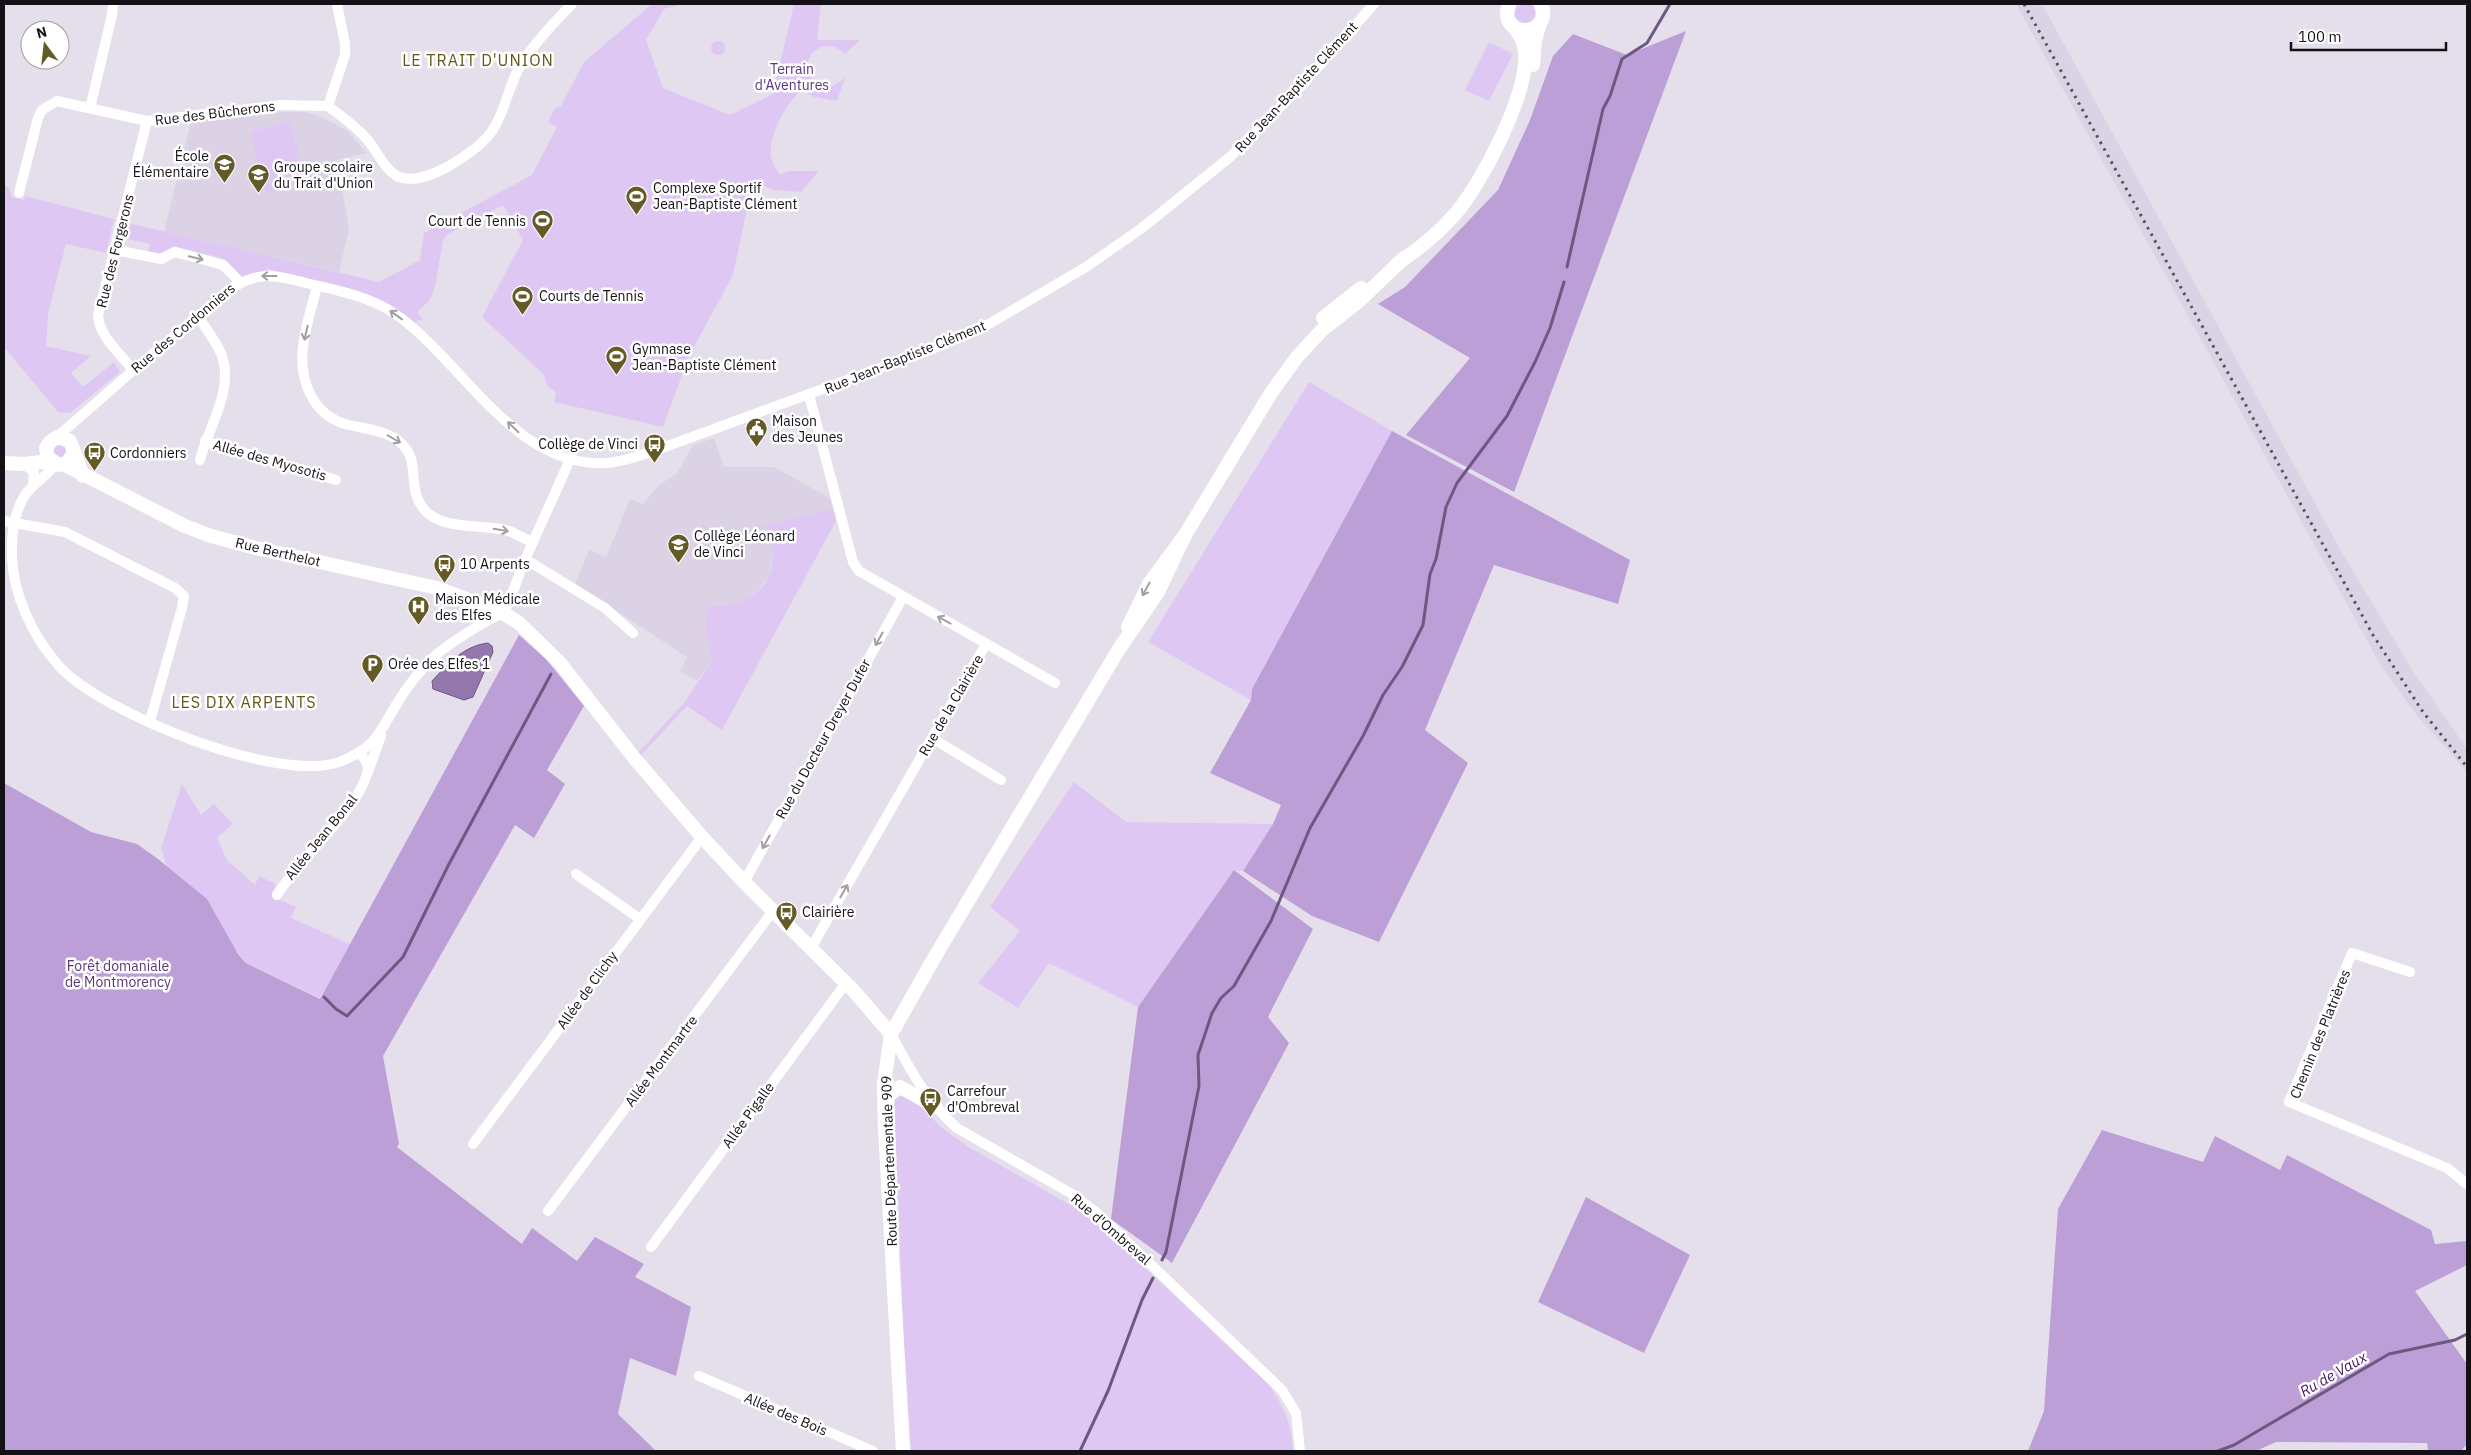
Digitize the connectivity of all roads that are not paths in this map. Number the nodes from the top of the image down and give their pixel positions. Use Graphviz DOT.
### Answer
graph roads {
  1 [pos="113,4"];
  2 [pos="337,4"];
  3 [pos="572,4"];
  4 [pos="1374,4"];
  5 [pos="1553,4"];
  6 [pos="1508,5"];
  7 [pos="1542,14"];
  8 [pos="1513,26"];
  9 [pos="328,106"];
  10 [pos="90,108"];
  11 [pos="1512,108"];
  12 [pos="147,122"];
  13 [pos="20,194"];
  14 [pos="115,250"];
  15 [pos="240,282"];
  16 [pos="317,286"];
  17 [pos="197,316"];
  18 [pos="133,370"];
  19 [pos="809,395"];
  20 [pos="75,420"];
  21 [pos="57,437"];
  22 [pos="205,441"];
  23 [pos="73,448"];
  24 [pos="54,459"];
  25 [pos="570,459"];
  26 [pos="200,460"];
  27 [pos="7,463"];
  28 [pos="24,464"];
  29 [pos="83,476"];
  30 [pos="336,480"];
  31 [pos="33,486"];
  32 [pos="4,521"];
  33 [pos="16,522"];
  34 [pos="533,542"];
  35 [pos="525,559"];
  36 [pos="902,597"];
  37 [pos="503,613"];
  38 [pos="633,633"];
  39 [pos="986,644"];
  40 [pos="1055,683"];
  41 [pos="150,721"];
  42 [pos="383,730"];
  43 [pos="932,738"];
  44 [pos="359,753"];
  45 [pos="368,773"];
  46 [pos="1001,780"];
  47 [pos="702,837"];
  48 [pos="576,874"];
  49 [pos="744,882"];
  50 [pos="277,895"];
  51 [pos="773,912"];
  52 [pos="640,919"];
  53 [pos="811,948"];
  54 [pos="2410,972"];
  55 [pos="846,983"];
  56 [pos="891,1034"];
  57 [pos="936,1107"];
  58 [pos="885,1129"];
  59 [pos="473,1144"];
  60 [pos="2467,1184"];
  61 [pos="548,1211"];
  62 [pos="651,1247"];
  63 [pos="698,1376"];
  64 [pos="874,1451"];
  65 [pos="903,1451"];
  66 [pos="1300,1451"];
  1 -- 10 [label="street"];
  2 -- 9 [label="street"];
  3 -- 9 [label="street"];
  4 -- 19 [label="street, Rue Jean-Baptiste Clément"];
  5 -- 7 [label="main road"];
  6 -- 8 [label="main road"];
  7 -- 8 [label="main road"];
  7 -- 11 [label="main road"];
  8 -- 11 [label="main road"];
  9 -- 12 [label="street, Rue des Bûcherons"];
  10 -- 12 [label="street, Rue des Bûcherons"];
  10 -- 13 [label="street, Rue des Bûcherons"];
  11 -- 56 [label="main road, Route Départementale 909"];
  12 -- 14 [label="street, Rue des Forgerons"];
  14 -- 15 [label="street, one-way"];
  14 -- 18 [label="street, Rue des Forgerons"];
  16 -- 15 [label="street, Rue des Cordonniers, one-way"];
  15 -- 17 [label="street, Rue des Cordonniers"];
  25 -- 16 [label="street, Rue des Cordonniers, one-way"];
  16 -- 34 [label="street, one-way"];
  17 -- 18 [label="street, Rue des Cordonniers"];
  17 -- 22 [label="street"];
  18 -- 20 [label="street, Rue des Cordonniers"];
  19 -- 25 [label="street, Rue Jean-Baptiste Clément"];
  19 -- 36 [label="street, Rue de la Clairière"];
  20 -- 21 [label="street, Rue des Cordonniers"];
  20 -- 23 [label="street"];
  21 -- 23 [label="main road"];
  21 -- 24 [label="main road"];
  22 -- 26 [label="street"];
  22 -- 30 [label="street, Allée des Myosotis"];
  23 -- 24 [label="main road"];
  23 -- 29 [label="main road"];
  24 -- 27 [label="main road"];
  24 -- 28 [label="main road"];
  24 -- 29 [label="main road, Rue Berthelot"];
  24 -- 31 [label="street"];
  25 -- 34 [label="street"];
  27 -- 28 [label="main road"];
  28 -- 31 [label="street"];
  29 -- 37 [label="main road, Rue Berthelot"];
  31 -- 33 [label="street"];
  32 -- 33 [label="street"];
  33 -- 41 [label="street"];
  33 -- 41 [label="street"];
  34 -- 35 [label="street"];
  35 -- 37 [label="street"];
  35 -- 38 [label="street"];
  39 -- 36 [label="street, Rue de la Clairière, one-way"];
  36 -- 49 [label="street, Rue du Docteur Dreyer Dufer, one-way"];
  37 -- 42 [label="street"];
  37 -- 47 [label="main road, Rue Berthelot"];
  39 -- 40 [label="street"];
  39 -- 43 [label="street, Rue de la Clairière"];
  41 -- 44 [label="street"];
  42 -- 44 [label="street"];
  42 -- 45 [label="street, Allée Jean Bonal"];
  43 -- 46 [label="street"];
  53 -- 43 [label="street, Rue de la Clairière, one-way"];
  44 -- 45 [label="street"];
  45 -- 50 [label="street, Allée Jean Bonal"];
  47 -- 49 [label="main road, Rue Berthelot"];
  47 -- 52 [label="street, Allée de Clichy"];
  48 -- 52 [label="street"];
  49 -- 51 [label="main road, Rue Berthelot"];
  51 -- 53 [label="main road, Rue Berthelot"];
  51 -- 61 [label="street, Allée Montmartre"];
  52 -- 59 [label="street, Allée de Clichy"];
  53 -- 55 [label="main road, Rue Berthelot"];
  54 -- 60 [label="street, Chemin des Platrières"];
  55 -- 56 [label="main road, Rue Berthelot"];
  55 -- 62 [label="street, Allée Pigalle"];
  56 -- 57 [label="street, Rue d'Ombreval"];
  56 -- 58 [label="main road, Route Départementale 909"];
  57 -- 58 [label="main road"];
  57 -- 66 [label="street, Rue d'Ombreval"];
  58 -- 65 [label="main road, Route Départementale 909"];
  63 -- 64 [label="street, Allée des Bois"];
}
